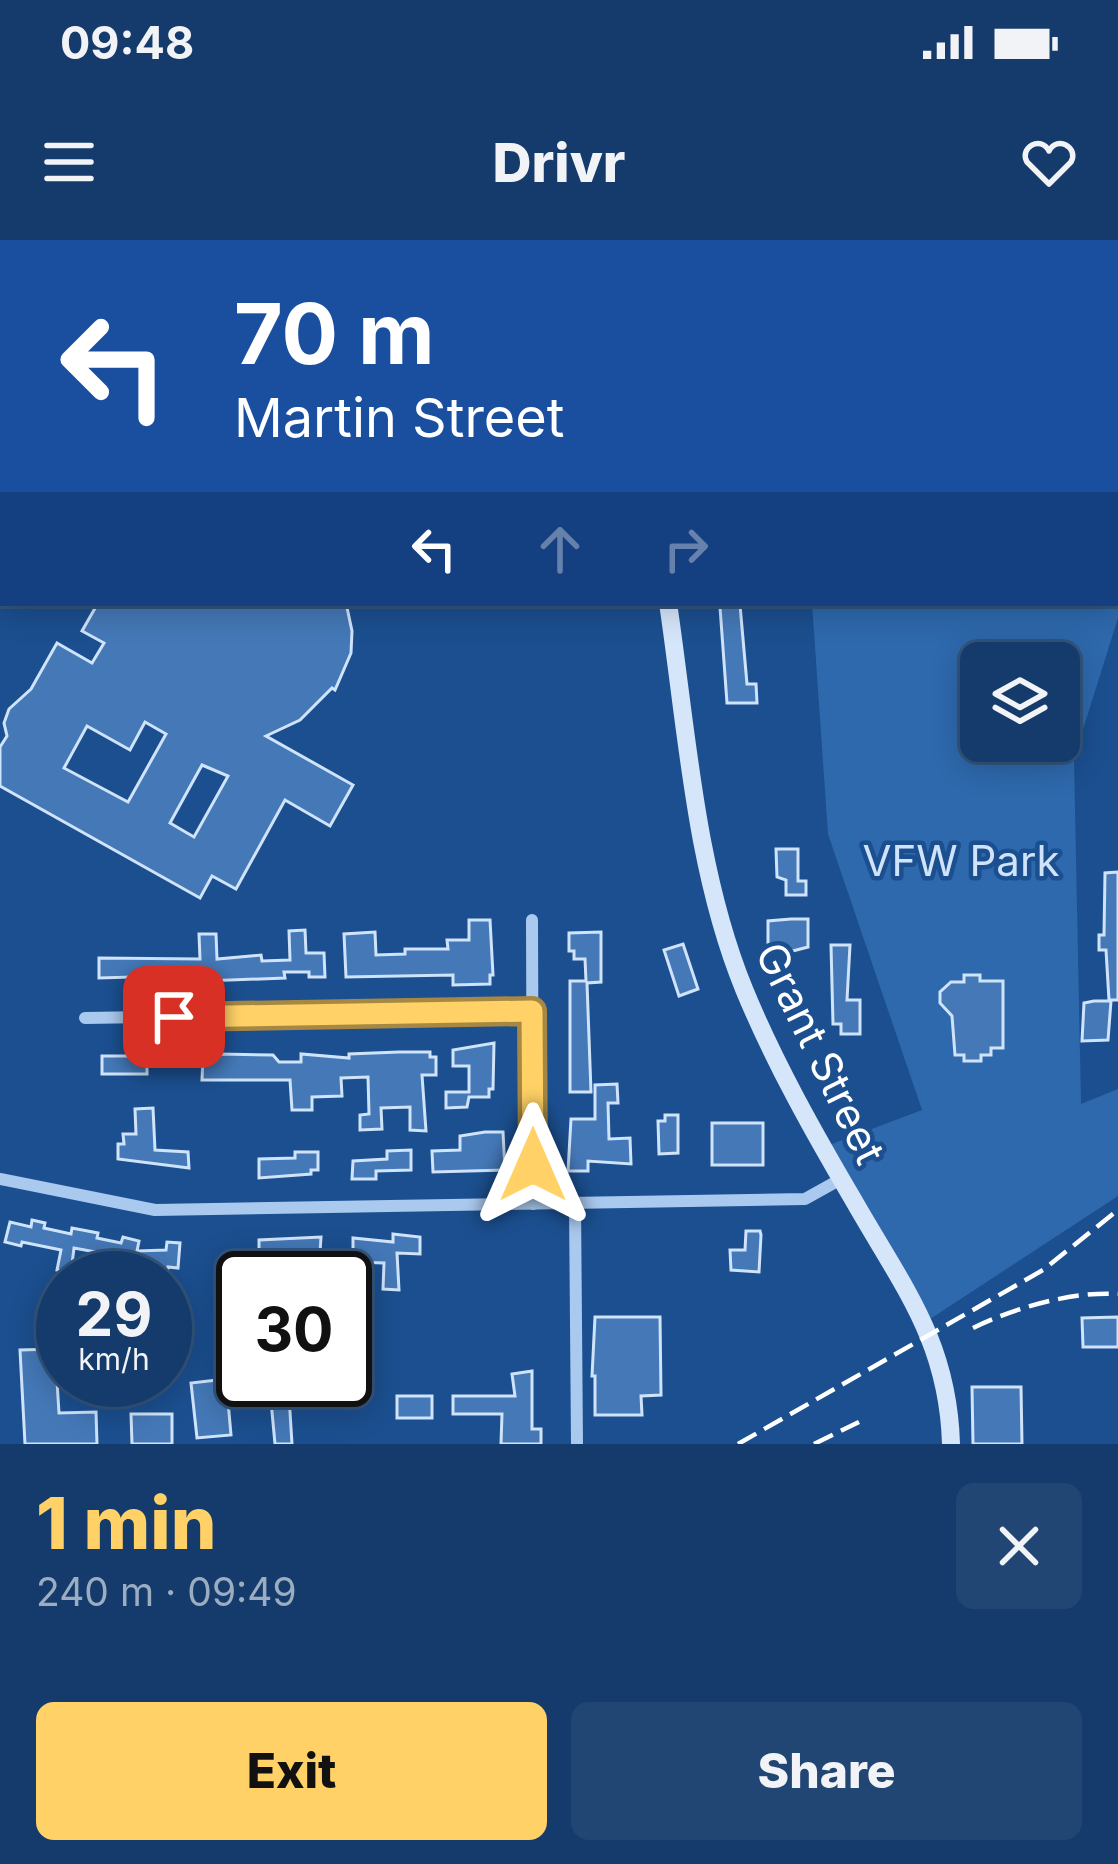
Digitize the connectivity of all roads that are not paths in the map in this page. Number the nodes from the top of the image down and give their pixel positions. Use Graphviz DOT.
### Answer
graph roads {
  1 [pos="668,606"];
  2 [pos="532,920"];
  3 [pos="532,1011"];
  4 [pos="85,1018"];
  5 [pos="0,1178"];
  6 [pos="841,1179"];
  7 [pos="574,1203"];
  8 [pos="533,1204"];
  9 [pos="577,1444"];
  10 [pos="951,1444"];
  1 -- 6 [label="street, Grant Street"];
  2 -- 3 [label="street"];
  3 -- 4 [label="street"];
  3 -- 8 [label="street"];
  5 -- 8 [label="street"];
  6 -- 7 [label="street"];
  6 -- 10 [label="street, Grant Street"];
  7 -- 8 [label="street"];
  7 -- 9 [label="street"];
}
